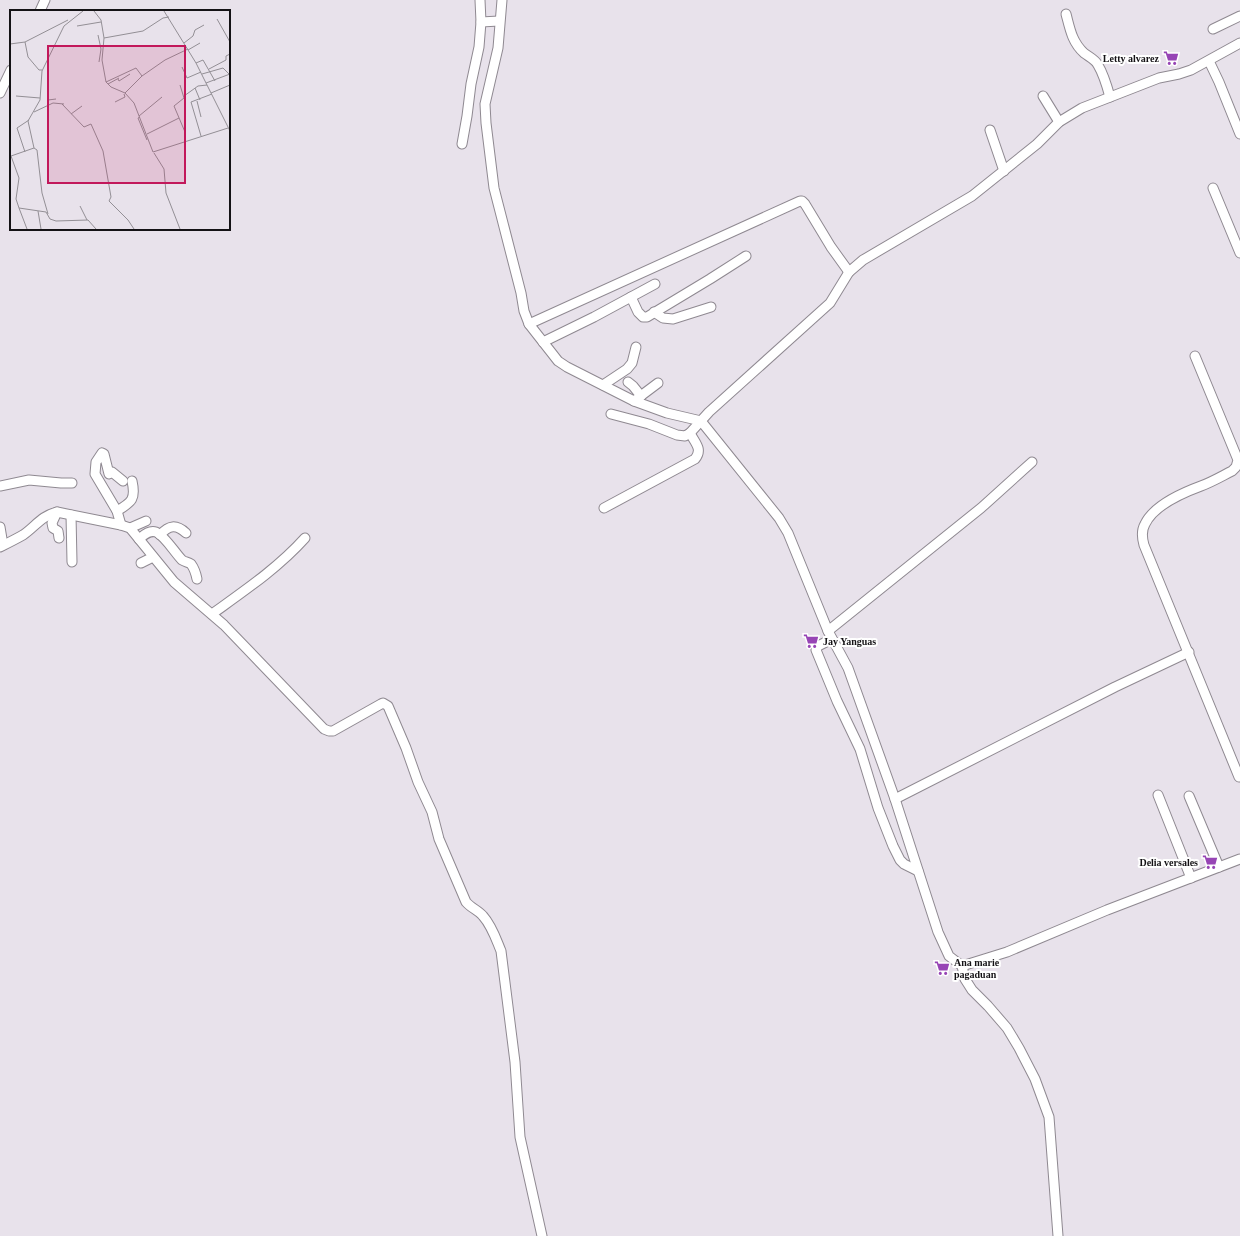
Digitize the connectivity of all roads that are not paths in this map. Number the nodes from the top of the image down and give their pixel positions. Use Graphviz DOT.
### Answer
graph roads {
  1 [pos="45,0"];
  2 [pos="480,0"];
  3 [pos="502,0"];
  4 [pos="40,10"];
  5 [pos="1066,14"];
  6 [pos="1240,16"];
  7 [pos="482,21"];
  8 [pos="498,21"];
  9 [pos="1213,29"];
  10 [pos="1240,43"];
  11 [pos="1209,60"];
  12 [pos="10,72"];
  13 [pos="0,93"];
  14 [pos="1043,96"];
  15 [pos="1110,97"];
  16 [pos="1059,122"];
  17 [pos="990,130"];
  18 [pos="1240,134"];
  19 [pos="462,144"];
  20 [pos="1004,171"];
  21 [pos="1212,188"];
  22 [pos="1240,253"];
  23 [pos="746,256"];
  24 [pos="849,272"];
  25 [pos="655,284"];
  26 [pos="631,297"];
  27 [pos="711,307"];
  28 [pos="654,312"];
  29 [pos="529,324"];
  30 [pos="543,342"];
  31 [pos="636,347"];
  32 [pos="1195,356"];
  33 [pos="628,382"];
  34 [pos="658,383"];
  35 [pos="603,385"];
  36 [pos="638,399"];
  37 [pos="611,414"];
  38 [pos="701,421"];
  39 [pos="690,433"];
  40 [pos="1236,445"];
  41 [pos="1032,462"];
  42 [pos="112,472"];
  43 [pos="100,481"];
  44 [pos="72,483"];
  45 [pos="0,486"];
  46 [pos="604,508"];
  47 [pos="116,511"];
  48 [pos="57,512"];
  49 [pos="71,515"];
  50 [pos="146,521"];
  51 [pos="121,525"];
  52 [pos="0,527"];
  53 [pos="130,528"];
  54 [pos="186,532"];
  55 [pos="160,535"];
  56 [pos="59,538"];
  57 [pos="305,538"];
  58 [pos="139,539"];
  59 [pos="2,546"];
  60 [pos="153,557"];
  61 [pos="72,562"];
  62 [pos="141,563"];
  63 [pos="197,579"];
  64 [pos="212,614"];
  65 [pos="830,635"];
  66 [pos="1189,652"];
  67 [pos="1239,777"];
  68 [pos="1158,795"];
  69 [pos="1189,796"];
  70 [pos="895,799"];
  71 [pos="1240,859"];
  72 [pos="1219,867"];
  73 [pos="918,871"];
  74 [pos="1191,878"];
  75 [pos="962,966"];
  76 [pos="542,1236"];
  77 [pos="1058,1236"];
  1 -- 4 [label="street"];
  2 -- 7 [label="street"];
  3 -- 8 [label="street"];
  5 -- 15 [label="street"];
  6 -- 9 [label="street"];
  7 -- 8 [label="street"];
  7 -- 19 [label="street"];
  8 -- 29 [label="street"];
  10 -- 11 [label="street"];
  11 -- 15 [label="street"];
  11 -- 18 [label="street"];
  12 -- 13 [label="street"];
  14 -- 16 [label="street"];
  15 -- 16 [label="street"];
  16 -- 20 [label="street"];
  17 -- 20 [label="street"];
  20 -- 24 [label="street"];
  21 -- 22 [label="street"];
  23 -- 28 [label="street"];
  24 -- 29 [label="street"];
  24 -- 38 [label="street"];
  25 -- 26 [label="street"];
  26 -- 28 [label="street"];
  26 -- 30 [label="street"];
  27 -- 28 [label="street"];
  29 -- 30 [label="street"];
  30 -- 35 [label="street"];
  31 -- 35 [label="street"];
  32 -- 40 [label="street"];
  33 -- 36 [label="street"];
  34 -- 36 [label="street"];
  35 -- 36 [label="street"];
  36 -- 38 [label="street"];
  37 -- 39 [label="street"];
  38 -- 39 [label="street"];
  38 -- 65 [label="street"];
  39 -- 46 [label="street"];
  40 -- 66 [label="street"];
  41 -- 65 [label="street"];
  42 -- 43 [label="street"];
  42 -- 43 [label="street"];
  42 -- 47 [label="street"];
  43 -- 47 [label="street"];
  44 -- 45 [label="street"];
  47 -- 51 [label="street"];
  48 -- 49 [label="street"];
  48 -- 56 [label="street"];
  48 -- 59 [label="street"];
  49 -- 51 [label="street"];
  49 -- 61 [label="street"];
  50 -- 53 [label="street"];
  51 -- 53 [label="street"];
  52 -- 59 [label="street"];
  53 -- 58 [label="street"];
  54 -- 55 [label="street"];
  55 -- 58 [label="street"];
  55 -- 63 [label="street"];
  57 -- 64 [label="street"];
  58 -- 60 [label="street"];
  60 -- 62 [label="street"];
  60 -- 64 [label="street"];
  64 -- 76 [label="street"];
  65 -- 70 [label="street"];
  65 -- 73 [label="street"];
  66 -- 67 [label="street"];
  66 -- 70 [label="street"];
  68 -- 74 [label="street"];
  69 -- 72 [label="street"];
  70 -- 73 [label="street"];
  71 -- 72 [label="street"];
  72 -- 74 [label="street"];
  73 -- 75 [label="street"];
  74 -- 75 [label="street"];
  75 -- 77 [label="street"];
}
